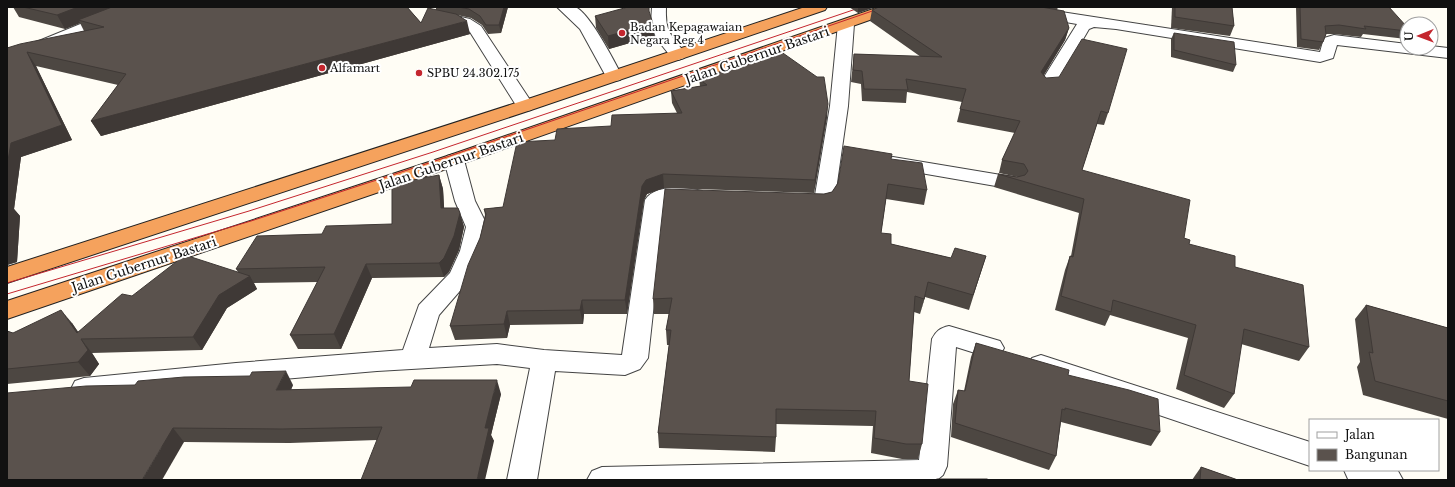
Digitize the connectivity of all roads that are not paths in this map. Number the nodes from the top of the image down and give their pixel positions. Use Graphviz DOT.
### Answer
graph roads {
  1 [pos="135,7"];
  2 [pos="564,7"];
  3 [pos="659,7"];
  4 [pos="820,7"];
  5 [pos="893,7"];
  6 [pos="1002,7"];
  7 [pos="432,16"];
  8 [pos="1092,22"];
  9 [pos="846,24"];
  10 [pos="737,35"];
  11 [pos="763,53"];
  12 [pos="1448,53"];
  13 [pos="678,55"];
  14 [pos="7,60"];
  15 [pos="614,76"];
  16 [pos="1048,85"];
  17 [pos="525,106"];
  18 [pos="872,159"];
  19 [pos="454,160"];
  20 [pos="1013,183"];
  21 [pos="717,198"];
  22 [pos="778,200"];
  23 [pos="7,275"];
  24 [pos="7,310"];
  25 [pos="992,348"];
  26 [pos="413,359"];
  27 [pos="544,360"];
  28 [pos="1038,364"];
  29 [pos="62,391"];
  30 [pos="1309,454"];
  31 [pos="1361,471"];
  32 [pos="522,480"];
  33 [pos="602,480"];
  34 [pos="1388,480"];
  1 -- 14 [label="street"];
  2 -- 15 [label="street"];
  3 -- 13 [label="street"];
  4 -- 10 [label="highway, Jalan Gubernur Bastari"];
  5 -- 9 [label="highway, Jalan Gubernur Bastari"];
  6 -- 8 [label="street"];
  7 -- 17 [label="street"];
  8 -- 12 [label="street"];
  8 -- 16 [label="street"];
  9 -- 11 [label="highway, Jalan Gubernur Bastari"];
  9 -- 22 [label="street"];
  10 -- 11 [label="highway"];
  10 -- 13 [label="highway, Jalan Gubernur Bastari"];
  11 -- 19 [label="highway, Jalan Gubernur Bastari"];
  13 -- 15 [label="highway, Jalan Gubernur Bastari"];
  15 -- 17 [label="highway, Jalan Gubernur Bastari"];
  17 -- 23 [label="highway, Jalan Gubernur Bastari"];
  18 -- 20 [label="street"];
  19 -- 24 [label="highway, Jalan Gubernur Bastari"];
  19 -- 26 [label="street"];
  21 -- 27 [label="street"];
  25 -- 33 [label="street"];
  26 -- 27 [label="street"];
  26 -- 29 [label="street"];
  27 -- 32 [label="street"];
  28 -- 30 [label="street"];
  31 -- 34 [label="street"];
}
